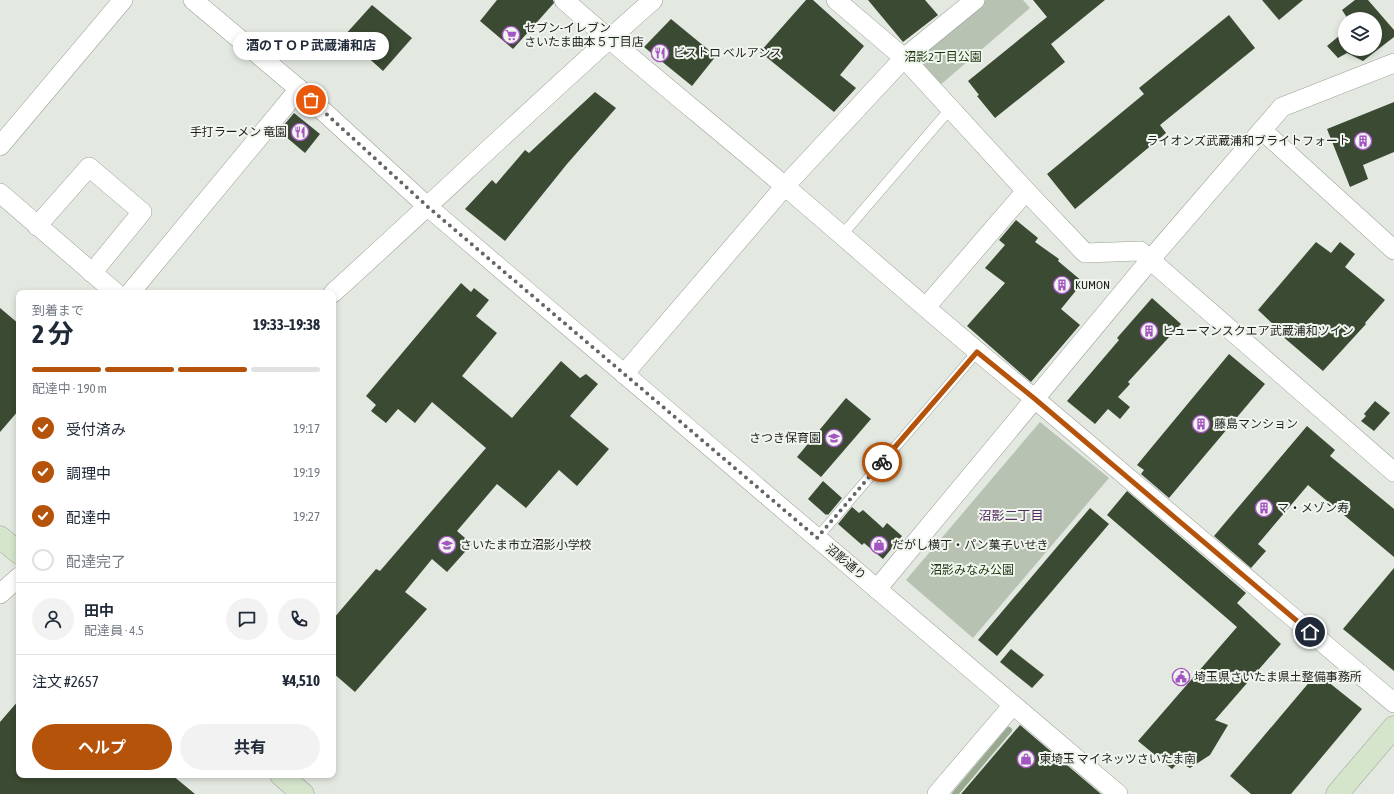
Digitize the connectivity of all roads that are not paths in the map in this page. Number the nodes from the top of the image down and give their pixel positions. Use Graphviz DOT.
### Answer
graph roads {
  1 [pos="123,0"];
  2 [pos="193,0"];
  3 [pos="564,0"];
  4 [pos="653,0"];
  5 [pos="836,0"];
  6 [pos="975,0"];
  7 [pos="609,39"];
  8 [pos="904,58"];
  9 [pos="1394,63"];
  10 [pos="299,89"];
  11 [pos="951,108"];
  12 [pos="1262,130"];
  13 [pos="0,146"];
  14 [pos="785,186"];
  15 [pos="1026,191"];
  16 [pos="0,193"];
  17 [pos="428,207"];
  18 [pos="37,226"];
  19 [pos="842,235"];
  20 [pos="1394,250"];
  21 [pos="1150,260"];
  22 [pos="92,273"];
  23 [pos="112,290"];
  24 [pos="132,290"];
  25 [pos="336,290"];
  26 [pos="926,307"];
  27 [pos="977,352"];
  28 [pos="624,374"];
  29 [pos="1035,399"];
  30 [pos="1394,472"];
  31 [pos="0,537"];
  32 [pos="817,538"];
  33 [pos="16,550"];
  34 [pos="16,580"];
  35 [pos="877,588"];
  36 [pos="0,594"];
  37 [pos="1394,703"];
  38 [pos="1013,705"];
  39 [pos="1394,727"];
  40 [pos="284,778"];
  41 [pos="303,794"];
  42 [pos="937,794"];
  43 [pos="1118,794"];
  44 [pos="1337,794"];
  1 -- 13 [label="street"];
  2 -- 10 [label="street, 沼影通り"];
  3 -- 7 [label="street"];
  4 -- 7 [label="street"];
  5 -- 8 [label="street"];
  6 -- 8 [label="street"];
  7 -- 14 [label="street"];
  7 -- 17 [label="street"];
  8 -- 11 [label="street"];
  8 -- 14 [label="street"];
  9 -- 12 [label="street"];
  10 -- 17 [label="street, 沼影通り"];
  10 -- 24 [label="street"];
  11 -- 15 [label="street"];
  11 -- 19 [label="lane"];
  12 -- 20 [label="street"];
  12 -- 21 [label="street"];
  14 -- 19 [label="street"];
  14 -- 28 [label="street"];
  15 -- 21 [label="street"];
  15 -- 26 [label="street"];
  16 -- 18 [label="street"];
  17 -- 25 [label="street"];
  17 -- 28 [label="street, 沼影通り"];
  18 -- 22 [label="street"];
  18 -- 22 [label="street"];
  19 -- 26 [label="street"];
  21 -- 29 [label="street"];
  21 -- 30 [label="street"];
  22 -- 23 [label="street"];
  26 -- 27 [label="street"];
  27 -- 29 [label="street"];
  27 -- 32 [label="lane"];
  28 -- 32 [label="street, 沼影通り"];
  29 -- 35 [label="street"];
  29 -- 37 [label="street"];
  31 -- 33 [label="street"];
  32 -- 35 [label="street, 沼影通り"];
  34 -- 36 [label="street"];
  35 -- 38 [label="street, 沼影通り"];
  38 -- 42 [label="street"];
  38 -- 43 [label="street, 沼影通り"];
  39 -- 44 [label="street"];
  40 -- 41 [label="street"];
}
